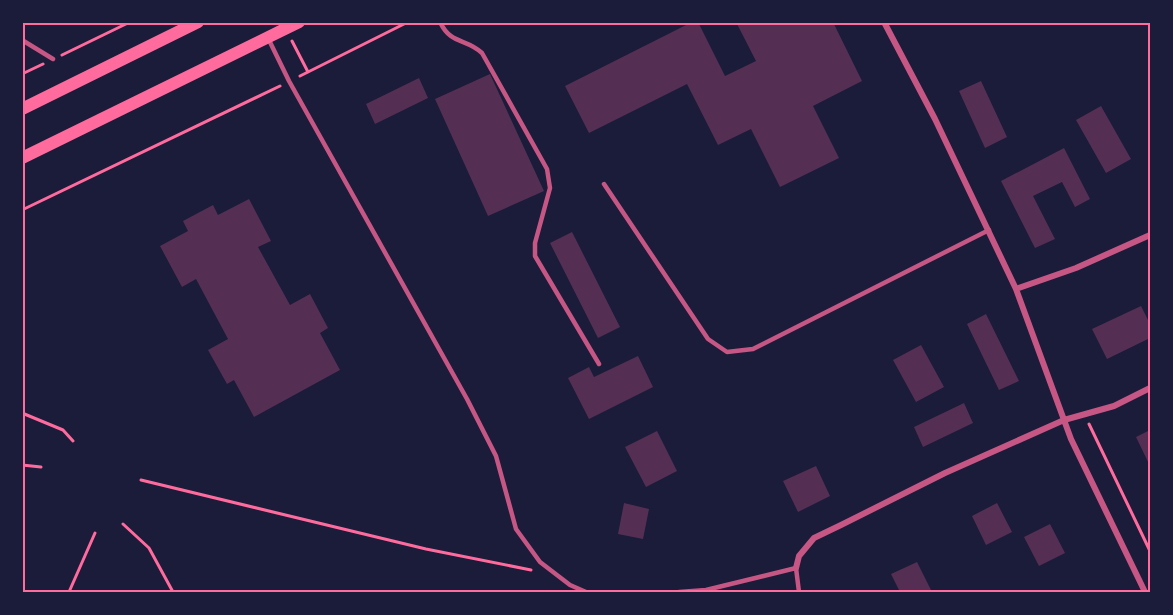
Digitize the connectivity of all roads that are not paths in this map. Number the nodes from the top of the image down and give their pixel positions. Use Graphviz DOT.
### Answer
graph roads {
  1 [pos="198,22"];
  2 [pos="299,22"];
  3 [pos="440,22"];
  4 [pos="884,22"];
  5 [pos="268,38"];
  6 [pos="22,40"];
  7 [pos="53,59"];
  8 [pos="22,109"];
  9 [pos="22,158"];
  10 [pos="604,184"];
  11 [pos="989,230"];
  12 [pos="1150,234"];
  13 [pos="1016,289"];
  14 [pos="599,364"];
  15 [pos="1150,388"];
  16 [pos="1064,420"];
  17 [pos="796,568"];
  18 [pos="586,592"];
  19 [pos="680,592"];
  20 [pos="799,592"];
  21 [pos="1145,592"];
  1 -- 8 [label="main road"];
  2 -- 5 [label="main road"];
  3 -- 14 [label="lane"];
  4 -- 11 [label="street"];
  5 -- 9 [label="main road"];
  5 -- 18 [label="lane"];
  6 -- 7 [label="lane"];
  10 -- 11 [label="lane"];
  11 -- 13 [label="street"];
  12 -- 13 [label="street"];
  13 -- 16 [label="street"];
  15 -- 16 [label="street"];
  16 -- 17 [label="street"];
  16 -- 21 [label="street"];
  17 -- 19 [label="lane"];
  17 -- 20 [label="lane"];
}
